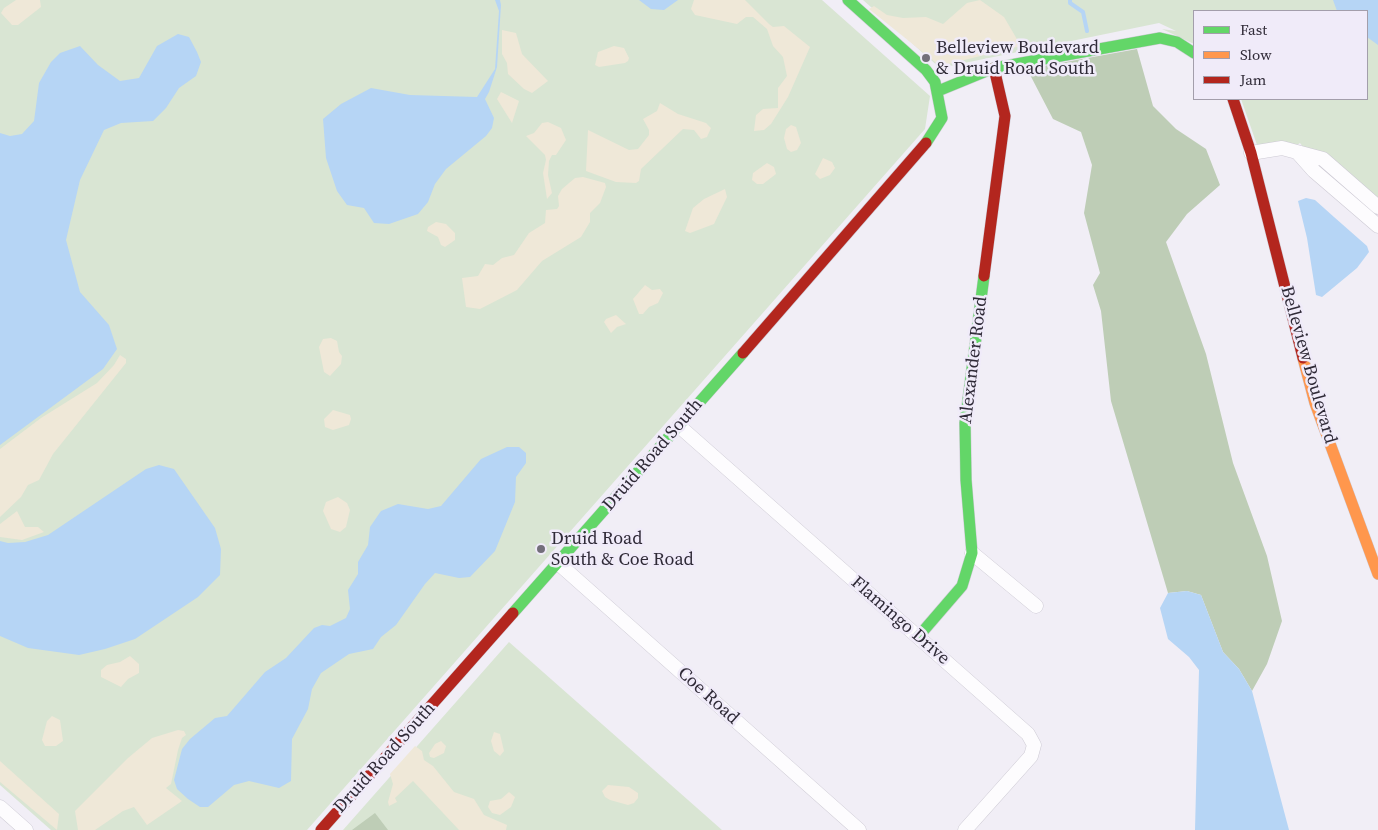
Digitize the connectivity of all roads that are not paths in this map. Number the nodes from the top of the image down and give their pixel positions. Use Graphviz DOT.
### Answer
graph roads {
  1 [pos="848,0"];
  2 [pos="1193,52"];
  3 [pos="994,68"];
  4 [pos="938,91"];
  5 [pos="1233,100"];
  6 [pos="1251,153"];
  7 [pos="1298,153"];
  8 [pos="1378,208"];
  9 [pos="1378,226"];
  10 [pos="679,426"];
  11 [pos="972,553"];
  12 [pos="558,563"];
  13 [pos="1378,574"];
  14 [pos="1036,606"];
  15 [pos="918,637"];
  16 [pos="0,808"];
  17 [pos="26,830"];
  18 [pos="321,830"];
  19 [pos="858,830"];
  20 [pos="965,830"];
  1 -- 4 [label="street"];
  2 -- 3 [label="street"];
  3 -- 4 [label="street"];
  3 -- 11 [label="street, Alexander Road"];
  4 -- 10 [label="street, Druid Road South"];
  5 -- 6 [label="street, Belleview Boulevard"];
  6 -- 7 [label="street"];
  6 -- 13 [label="street, Belleview Boulevard"];
  7 -- 8 [label="street"];
  7 -- 9 [label="street"];
  10 -- 12 [label="street, Druid Road South"];
  10 -- 15 [label="street, Flamingo Drive"];
  11 -- 14 [label="street"];
  11 -- 15 [label="street, Alexander Road"];
  12 -- 18 [label="street, Druid Road South"];
  12 -- 19 [label="street, Coe Road"];
  15 -- 20 [label="street, Flamingo Drive"];
  16 -- 17 [label="street"];
}
